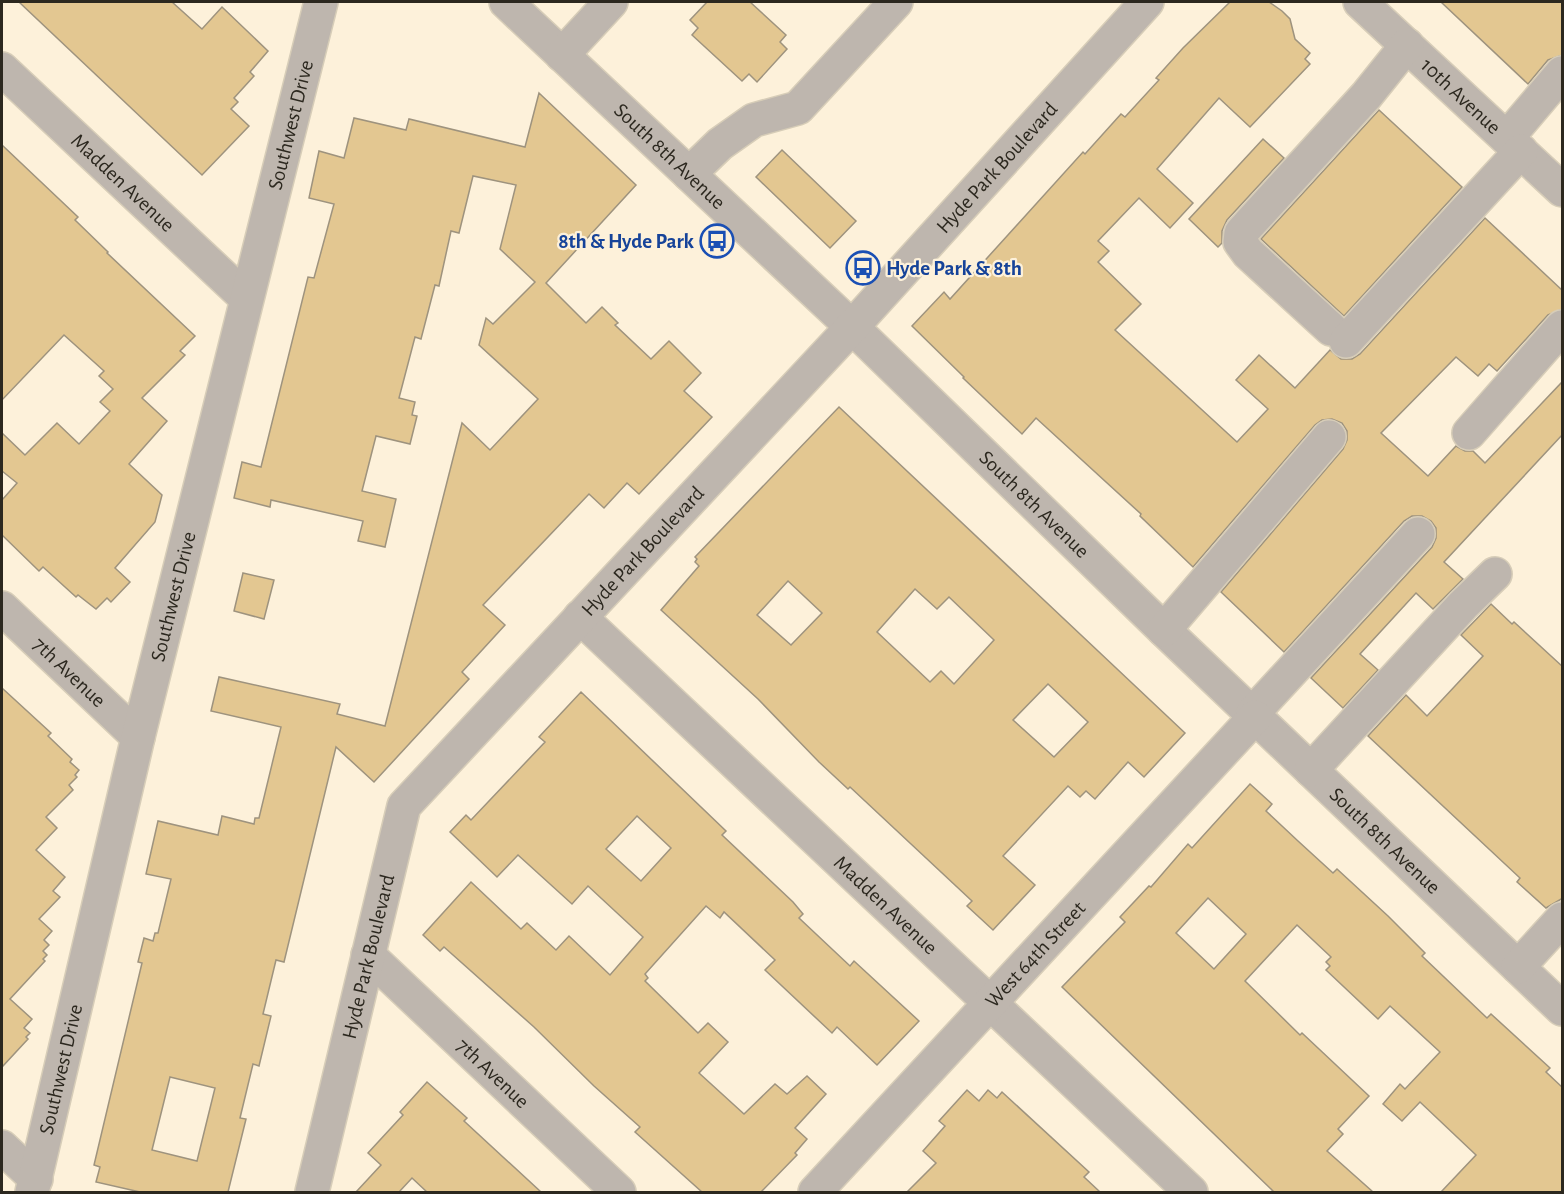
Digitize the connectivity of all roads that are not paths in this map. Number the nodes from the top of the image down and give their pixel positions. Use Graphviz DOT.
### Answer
graph roads {
  1 [pos="321,2"];
  2 [pos="506,2"];
  3 [pos="611,2"];
  4 [pos="896,2"];
  5 [pos="1147,2"];
  6 [pos="1360,2"];
  7 [pos="1407,45"];
  8 [pos="562,55"];
  9 [pos="2,69"];
  10 [pos="1563,73"];
  11 [pos="1514,144"];
  12 [pos="689,174"];
  13 [pos="1563,190"];
  14 [pos="246,298"];
  15 [pos="852,327"];
  16 [pos="1563,327"];
  17 [pos="1468,433"];
  18 [pos="1329,436"];
  19 [pos="1418,534"];
  20 [pos="1495,574"];
  21 [pos="2,608"];
  22 [pos="580,617"];
  23 [pos="1164,630"];
  24 [pos="1254,715"];
  25 [pos="138,736"];
  26 [pos="1311,770"];
  27 [pos="1563,919"];
  28 [pos="368,955"];
  29 [pos="1518,967"];
  30 [pos="989,1002"];
  31 [pos="1563,1009"];
  32 [pos="2,1147"];
  33 [pos="34,1186"];
  34 [pos="312,1192"];
  35 [pos="619,1192"];
  36 [pos="814,1192"];
  37 [pos="1191,1192"];
  1 -- 14 [label="street, Southwest Drive"];
  2 -- 8 [label="street, South 8th Avenue"];
  3 -- 8 [label="street"];
  4 -- 12 [label="street"];
  5 -- 15 [label="street, Hyde Park Boulevard"];
  6 -- 7 [label="street, 10th Avenue"];
  7 -- 11 [label="street, 10th Avenue"];
  7 -- 11 [label="street"];
  8 -- 12 [label="street, South 8th Avenue"];
  9 -- 14 [label="street, Madden Avenue"];
  10 -- 11 [label="street"];
  11 -- 13 [label="street, 10th Avenue"];
  12 -- 15 [label="street, South 8th Avenue"];
  14 -- 25 [label="street, Southwest Drive"];
  15 -- 22 [label="street, Hyde Park Boulevard"];
  15 -- 23 [label="street, South 8th Avenue"];
  16 -- 17 [label="street"];
  18 -- 23 [label="street"];
  19 -- 24 [label="street, West 64th Street"];
  20 -- 26 [label="street"];
  21 -- 25 [label="street, 7th Avenue"];
  22 -- 28 [label="street, Hyde Park Boulevard"];
  22 -- 30 [label="street, Madden Avenue"];
  23 -- 24 [label="street, South 8th Avenue"];
  24 -- 26 [label="street, South 8th Avenue"];
  24 -- 30 [label="street, West 64th Street"];
  25 -- 33 [label="street, Southwest Drive"];
  26 -- 29 [label="street, South 8th Avenue"];
  27 -- 29 [label="street"];
  28 -- 34 [label="street, Hyde Park Boulevard"];
  28 -- 35 [label="street, 7th Avenue"];
  29 -- 31 [label="street, South 8th Avenue"];
  30 -- 36 [label="street, West 64th Street"];
  30 -- 37 [label="street, Madden Avenue"];
  32 -- 33 [label="street"];
}
